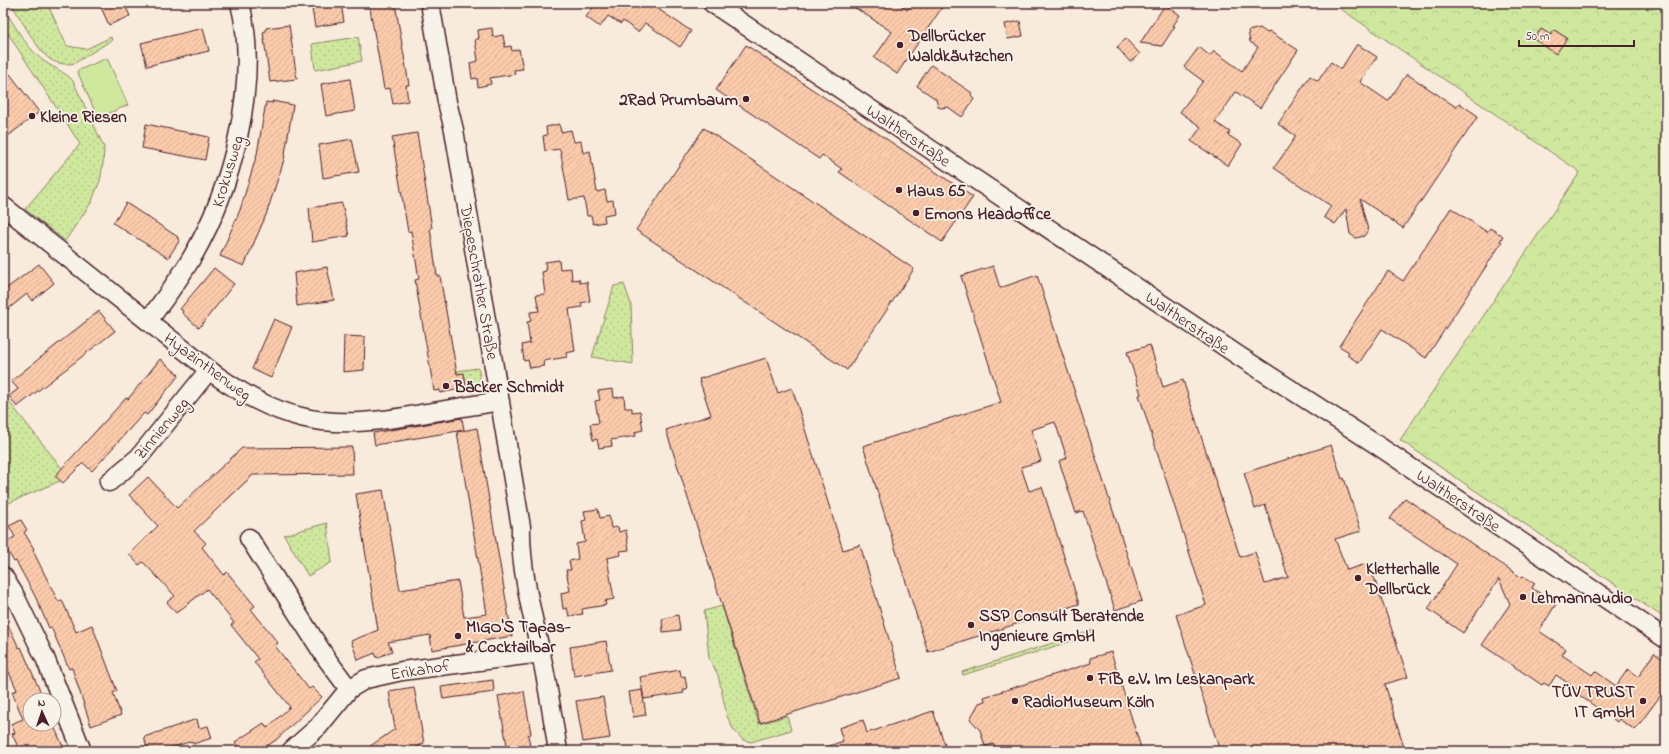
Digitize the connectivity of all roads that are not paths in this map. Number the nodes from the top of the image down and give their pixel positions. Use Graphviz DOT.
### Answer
graph roads {
  1 [pos="240,3"];
  2 [pos="430,3"];
  3 [pos="712,3"];
  4 [pos="3,206"];
  5 [pos="148,321"];
  6 [pos="209,370"];
  7 [pos="500,401"];
  8 [pos="109,482"];
  9 [pos="249,538"];
  10 [pos="3,576"];
  11 [pos="1666,639"];
  12 [pos="541,653"];
  13 [pos="349,688"];
  14 [pos="82,751"];
  15 [pos="291,751"];
  16 [pos="558,751"];
  1 -- 5 [label="street, Krokusweg"];
  2 -- 7 [label="street, Diepeschrather Straße"];
  3 -- 11 [label="street, Waltherstraße"];
  4 -- 5 [label="street, Hyazinthenweg"];
  5 -- 6 [label="street, Hyazinthenweg"];
  6 -- 7 [label="street, Hyazinthenweg"];
  6 -- 8 [label="street, Zinnienweg"];
  7 -- 12 [label="street, Diepeschrather Straße"];
  9 -- 13 [label="street"];
  10 -- 14 [label="street"];
  12 -- 13 [label="street, Erikahof"];
  12 -- 16 [label="street, Diepeschrather Straße"];
  13 -- 15 [label="street, Erikahof"];
}
